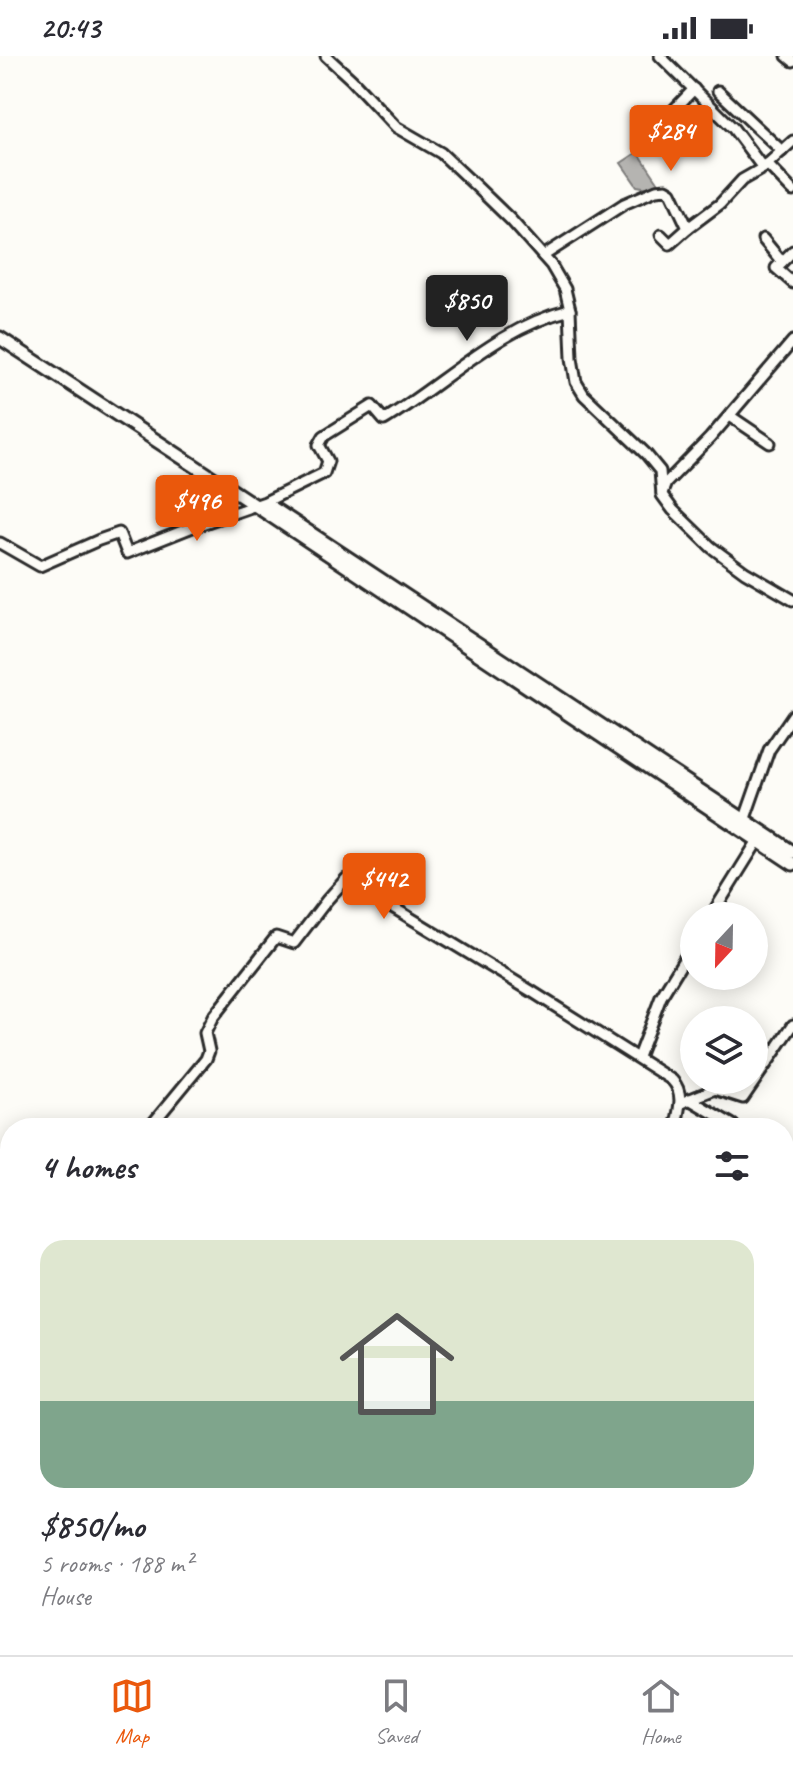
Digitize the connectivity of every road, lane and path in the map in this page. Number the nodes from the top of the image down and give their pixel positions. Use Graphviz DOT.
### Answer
graph roads {
  1 [pos="326,56"];
  2 [pos="660,56"];
  3 [pos="787,56"];
  4 [pos="793,61"];
  5 [pos="694,89"];
  6 [pos="718,91"];
  7 [pos="663,121"];
  8 [pos="793,141"];
  9 [pos="782,151"];
  10 [pos="765,166"];
  11 [pos="793,191"];
  12 [pos="688,228"];
  13 [pos="661,235"];
  14 [pos="763,239"];
  15 [pos="793,251"];
  16 [pos="543,256"];
  17 [pos="782,262"];
  18 [pos="793,283"];
  19 [pos="570,310"];
  20 [pos="0,329"];
  21 [pos="0,338"];
  22 [pos="791,347"];
  23 [pos="730,416"];
  24 [pos="770,443"];
  25 [pos="662,495"];
  26 [pos="260,504"];
  27 [pos="0,543"];
  28 [pos="793,600"];
  29 [pos="793,715"];
  30 [pos="743,825"];
  31 [pos="757,842"];
  32 [pos="793,852"];
  33 [pos="793,864"];
  34 [pos="720,902"];
  35 [pos="680,966"];
  36 [pos="793,1025"];
  37 [pos="638,1057"];
  38 [pos="685,1101"];
  39 [pos="157,1118"];
  40 [pos="679,1118"];
  41 [pos="719,1118"];
  1 -- 16 [label="street"];
  2 -- 5 [label="street"];
  3 -- 4 [label="street"];
  5 -- 7 [label="street"];
  5 -- 10 [label="street"];
  6 -- 9 [label="street"];
  8 -- 9 [label="street"];
  9 -- 10 [label="street"];
  10 -- 11 [label="street"];
  10 -- 12 [label="street"];
  12 -- 13 [label="street"];
  12 -- 16 [label="street"];
  14 -- 17 [label="street"];
  15 -- 17 [label="street"];
  16 -- 19 [label="street"];
  17 -- 18 [label="street"];
  19 -- 25 [label="street"];
  19 -- 26 [label="street"];
  20 -- 26 [label="main road"];
  21 -- 26 [label="main road"];
  22 -- 23 [label="street"];
  23 -- 24 [label="street"];
  23 -- 25 [label="street"];
  25 -- 28 [label="street"];
  26 -- 27 [label="street"];
  26 -- 30 [label="main road"];
  29 -- 30 [label="street"];
  30 -- 31 [label="main road"];
  30 -- 32 [label="main road"];
  31 -- 33 [label="main road"];
  31 -- 34 [label="street"];
  35 -- 37 [label="street"];
  36 -- 38 [label="street"];
  37 -- 38 [label="street"];
  37 -- 39 [label="street"];
  38 -- 40 [label="street"];
  38 -- 41 [label="street"];
}
